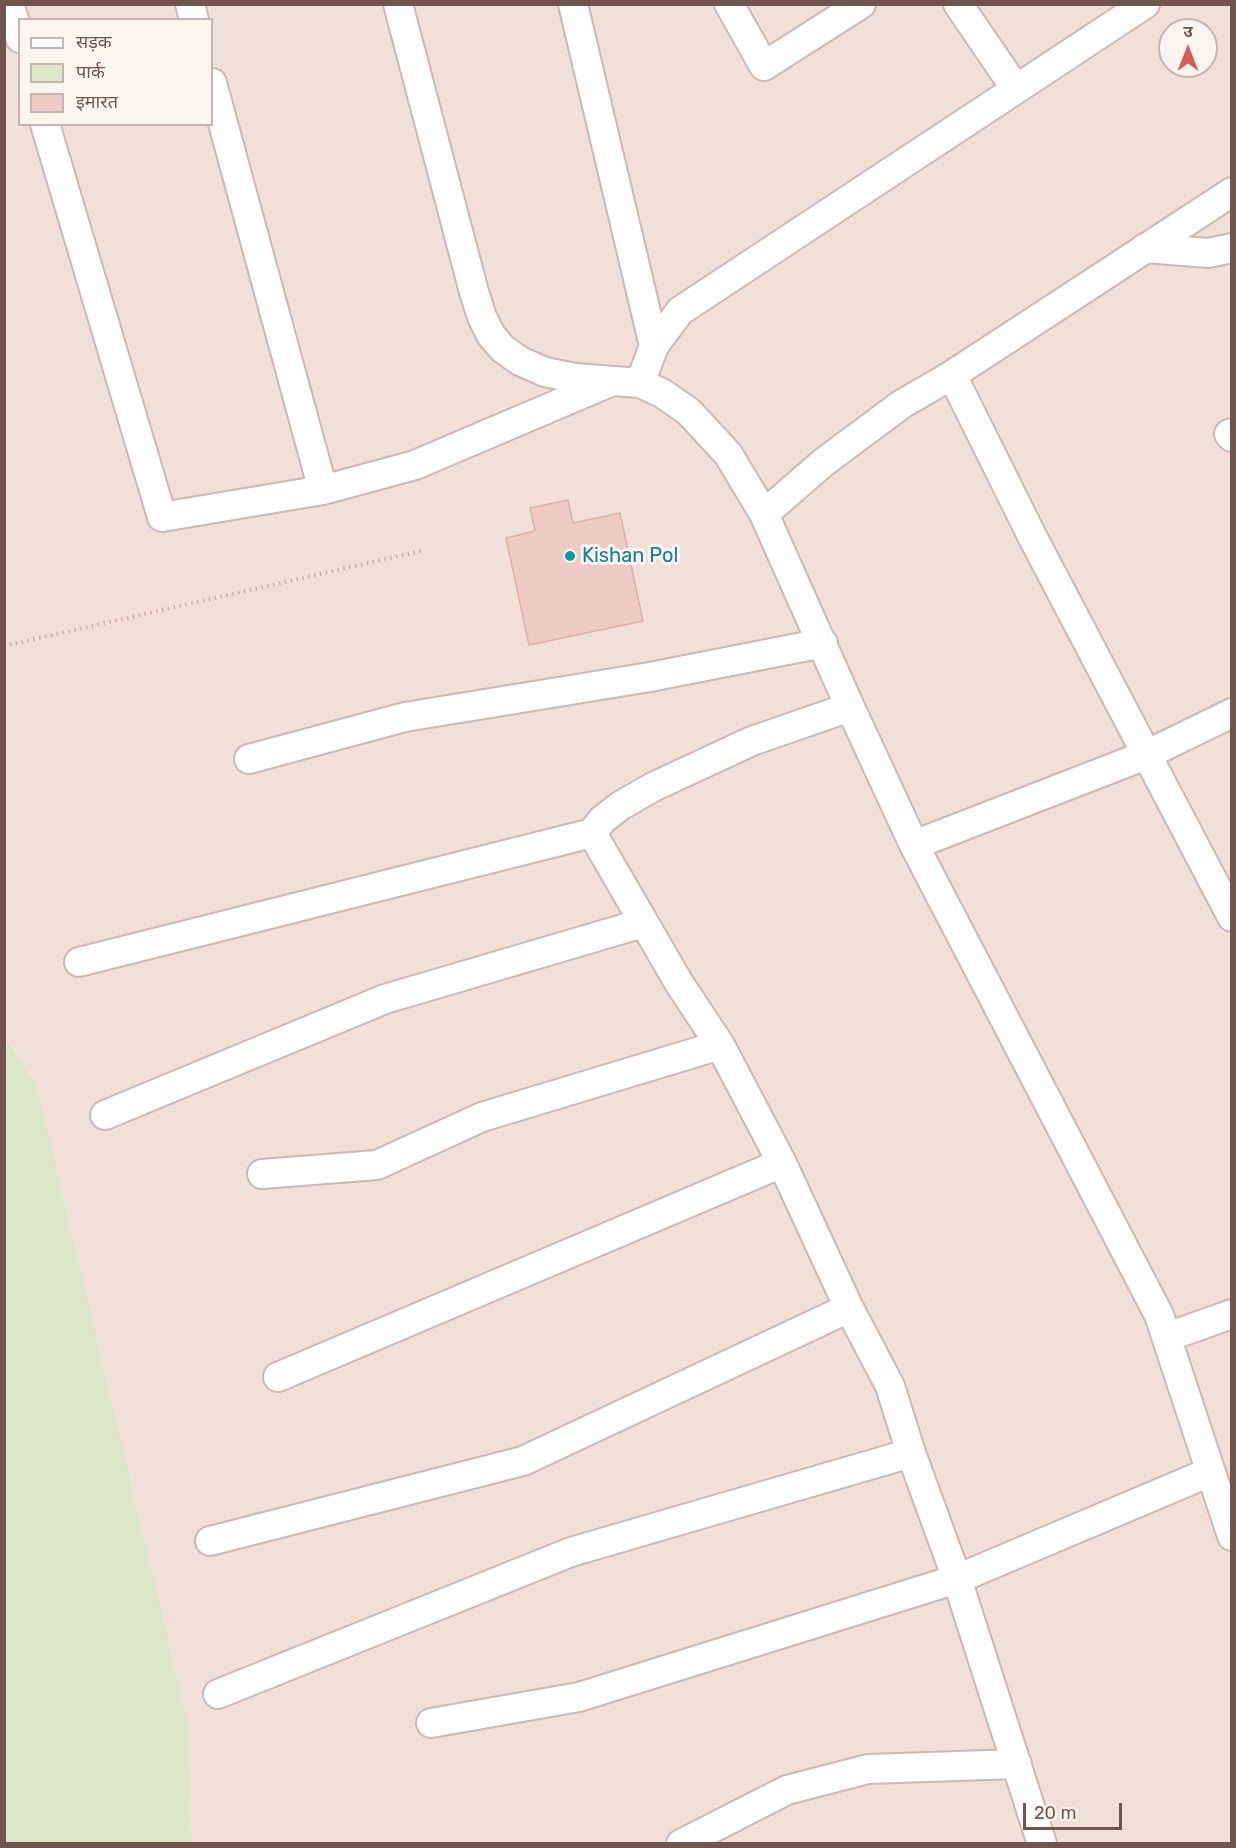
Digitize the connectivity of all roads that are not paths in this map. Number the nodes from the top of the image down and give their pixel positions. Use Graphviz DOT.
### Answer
graph roads {
  1 [pos="9,4"];
  2 [pos="398,4"];
  3 [pos="573,4"];
  4 [pos="729,4"];
  5 [pos="861,4"];
  6 [pos="958,4"];
  7 [pos="1145,4"];
  8 [pos="18,32"];
  9 [pos="213,88"];
  10 [pos="1016,89"];
  11 [pos="46,126"];
  12 [pos="1232,192"];
  13 [pos="1145,248"];
  14 [pos="1232,248"];
  15 [pos="654,346"];
  16 [pos="952,375"];
  17 [pos="627,382"];
  18 [pos="323,490"];
  19 [pos="764,514"];
  20 [pos="823,642"];
  21 [pos="850,707"];
  22 [pos="1232,714"];
  23 [pos="1146,755"];
  24 [pos="249,759"];
  25 [pos="592,833"];
  26 [pos="914,845"];
  27 [pos="1232,917"];
  28 [pos="643,923"];
  29 [pos="79,962"];
  30 [pos="720,1045"];
  31 [pos="105,1115"];
  32 [pos="782,1162"];
  33 [pos="262,1174"];
  34 [pos="849,1308"];
  35 [pos="1232,1314"];
  36 [pos="1167,1337"];
  37 [pos="278,1377"];
  38 [pos="911,1453"];
  39 [pos="1210,1472"];
  40 [pos="1232,1536"];
  41 [pos="210,1541"];
  42 [pos="957,1579"];
  43 [pos="218,1694"];
  44 [pos="431,1723"];
  45 [pos="1017,1764"];
  46 [pos="681,1844"];
  47 [pos="1042,1844"];
  1 -- 8 [label="street"];
  2 -- 17 [label="street"];
  3 -- 15 [label="street"];
  4 -- 5 [label="street"];
  6 -- 10 [label="street"];
  7 -- 10 [label="street"];
  9 -- 18 [label="street"];
  10 -- 15 [label="street"];
  11 -- 18 [label="street"];
  12 -- 13 [label="street"];
  13 -- 14 [label="street"];
  13 -- 16 [label="street"];
  15 -- 17 [label="street"];
  16 -- 19 [label="street"];
  16 -- 23 [label="street"];
  17 -- 18 [label="street"];
  17 -- 19 [label="street"];
  19 -- 20 [label="street"];
  20 -- 21 [label="street"];
  20 -- 24 [label="street"];
  21 -- 25 [label="street"];
  21 -- 26 [label="street"];
  22 -- 23 [label="street"];
  23 -- 26 [label="street"];
  23 -- 27 [label="street"];
  25 -- 28 [label="street"];
  25 -- 29 [label="street"];
  26 -- 36 [label="street"];
  28 -- 30 [label="street"];
  28 -- 31 [label="street"];
  30 -- 32 [label="street"];
  30 -- 33 [label="street"];
  32 -- 34 [label="street"];
  32 -- 37 [label="street"];
  34 -- 38 [label="street"];
  34 -- 41 [label="street"];
  35 -- 36 [label="street"];
  36 -- 39 [label="street"];
  38 -- 42 [label="street"];
  38 -- 43 [label="street"];
  39 -- 40 [label="street"];
  39 -- 42 [label="street"];
  42 -- 44 [label="street"];
  42 -- 45 [label="street"];
  45 -- 46 [label="street"];
  45 -- 47 [label="street"];
}
